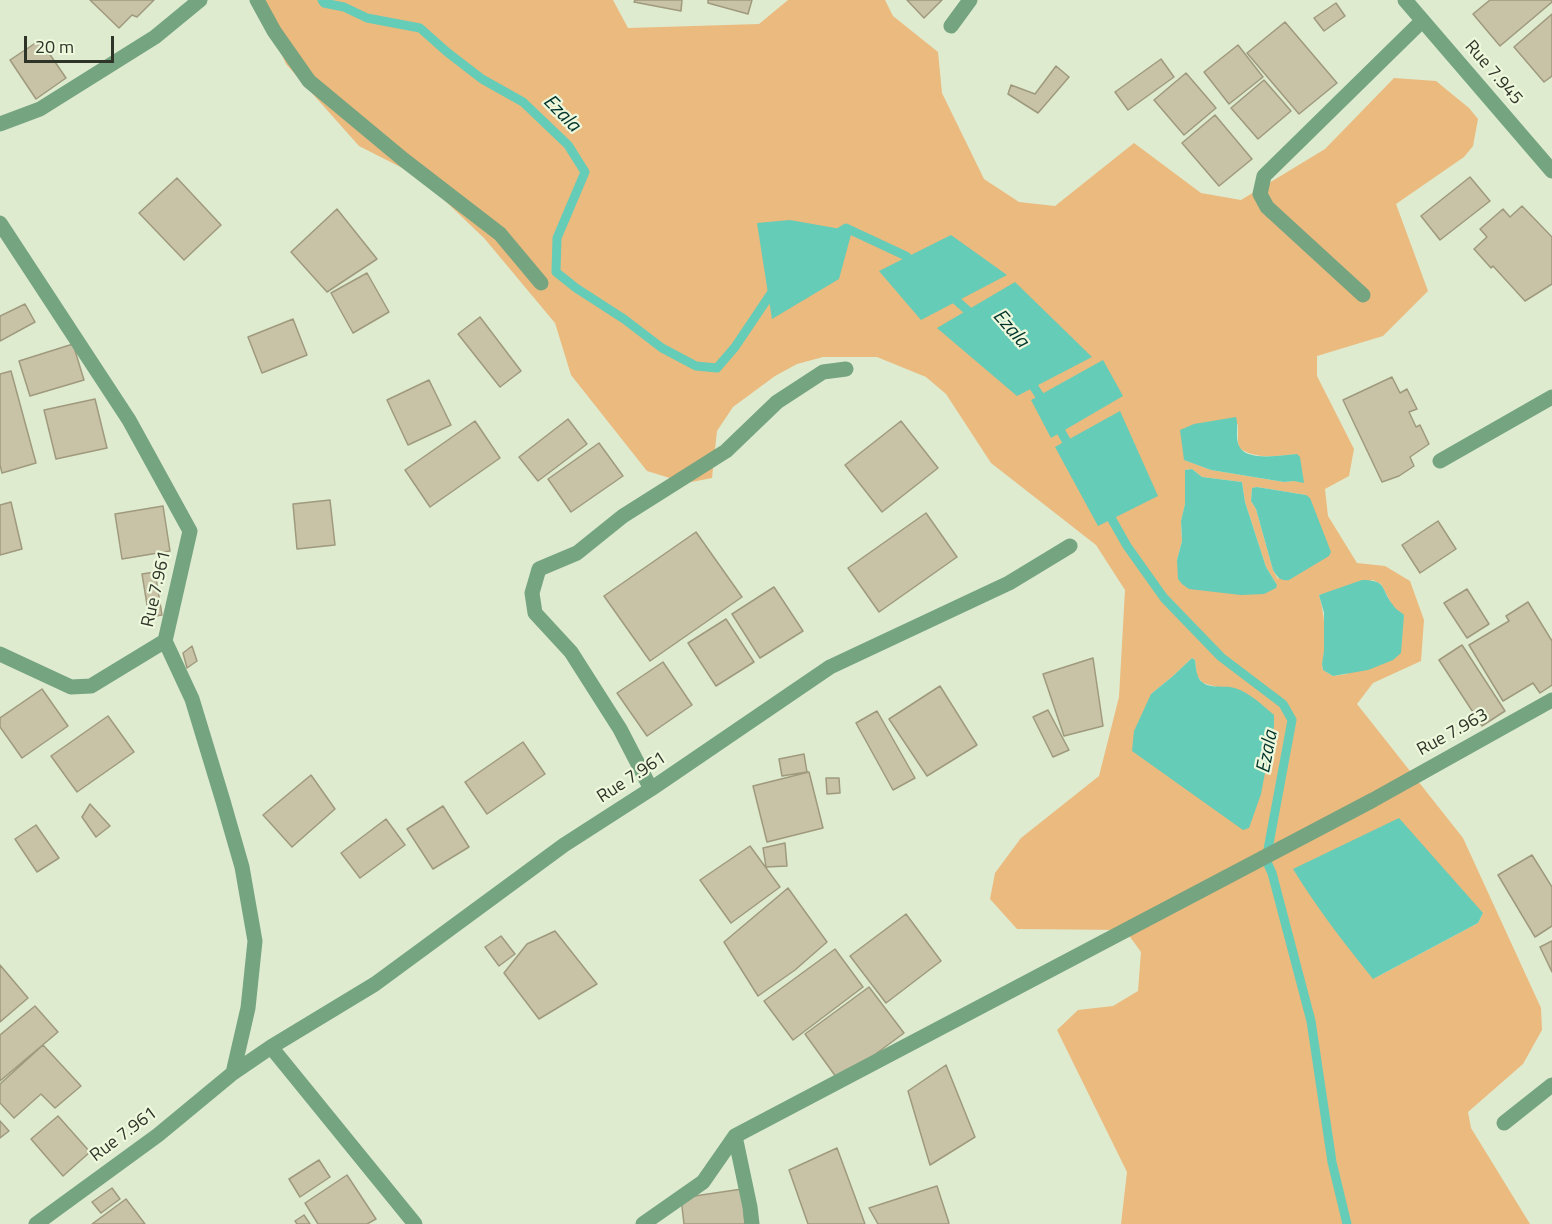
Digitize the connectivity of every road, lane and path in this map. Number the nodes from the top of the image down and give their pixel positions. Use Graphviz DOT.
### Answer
graph roads {
  1 [pos="200,0"];
  2 [pos="257,0"];
  3 [pos="970,0"];
  4 [pos="1405,0"];
  5 [pos="1422,21"];
  6 [pos="951,26"];
  7 [pos="0,124"];
  8 [pos="1552,171"];
  9 [pos="0,223"];
  10 [pos="541,283"];
  11 [pos="1363,296"];
  12 [pos="846,369"];
  13 [pos="1552,397"];
  14 [pos="1440,461"];
  15 [pos="1070,546"];
  16 [pos="165,641"];
  17 [pos="0,654"];
  18 [pos="1552,700"];
  19 [pos="651,789"];
  20 [pos="271,1047"];
  21 [pos="232,1073"];
  22 [pos="1552,1085"];
  23 [pos="1504,1123"];
  24 [pos="735,1136"];
  25 [pos="36,1224"];
  26 [pos="415,1224"];
  27 [pos="643,1224"];
  28 [pos="752,1224"];
  1 -- 7 [label="street"];
  2 -- 10 [label="street"];
  3 -- 6 [label="street"];
  4 -- 5 [label="street, Rue 7.945"];
  5 -- 8 [label="street, Rue 7.945"];
  5 -- 11 [label="street"];
  9 -- 16 [label="street, Rue 7.961"];
  12 -- 19 [label="street"];
  13 -- 14 [label="street"];
  15 -- 19 [label="street, Rue 7.961"];
  16 -- 17 [label="street"];
  16 -- 21 [label="street, Rue 7.961"];
  18 -- 24 [label="street, Rue 7.963"];
  19 -- 20 [label="street, Rue 7.961"];
  20 -- 21 [label="street, Rue 7.961"];
  20 -- 26 [label="street"];
  21 -- 25 [label="street, Rue 7.961"];
  22 -- 23 [label="street"];
  24 -- 27 [label="street"];
  24 -- 28 [label="street"];
}
